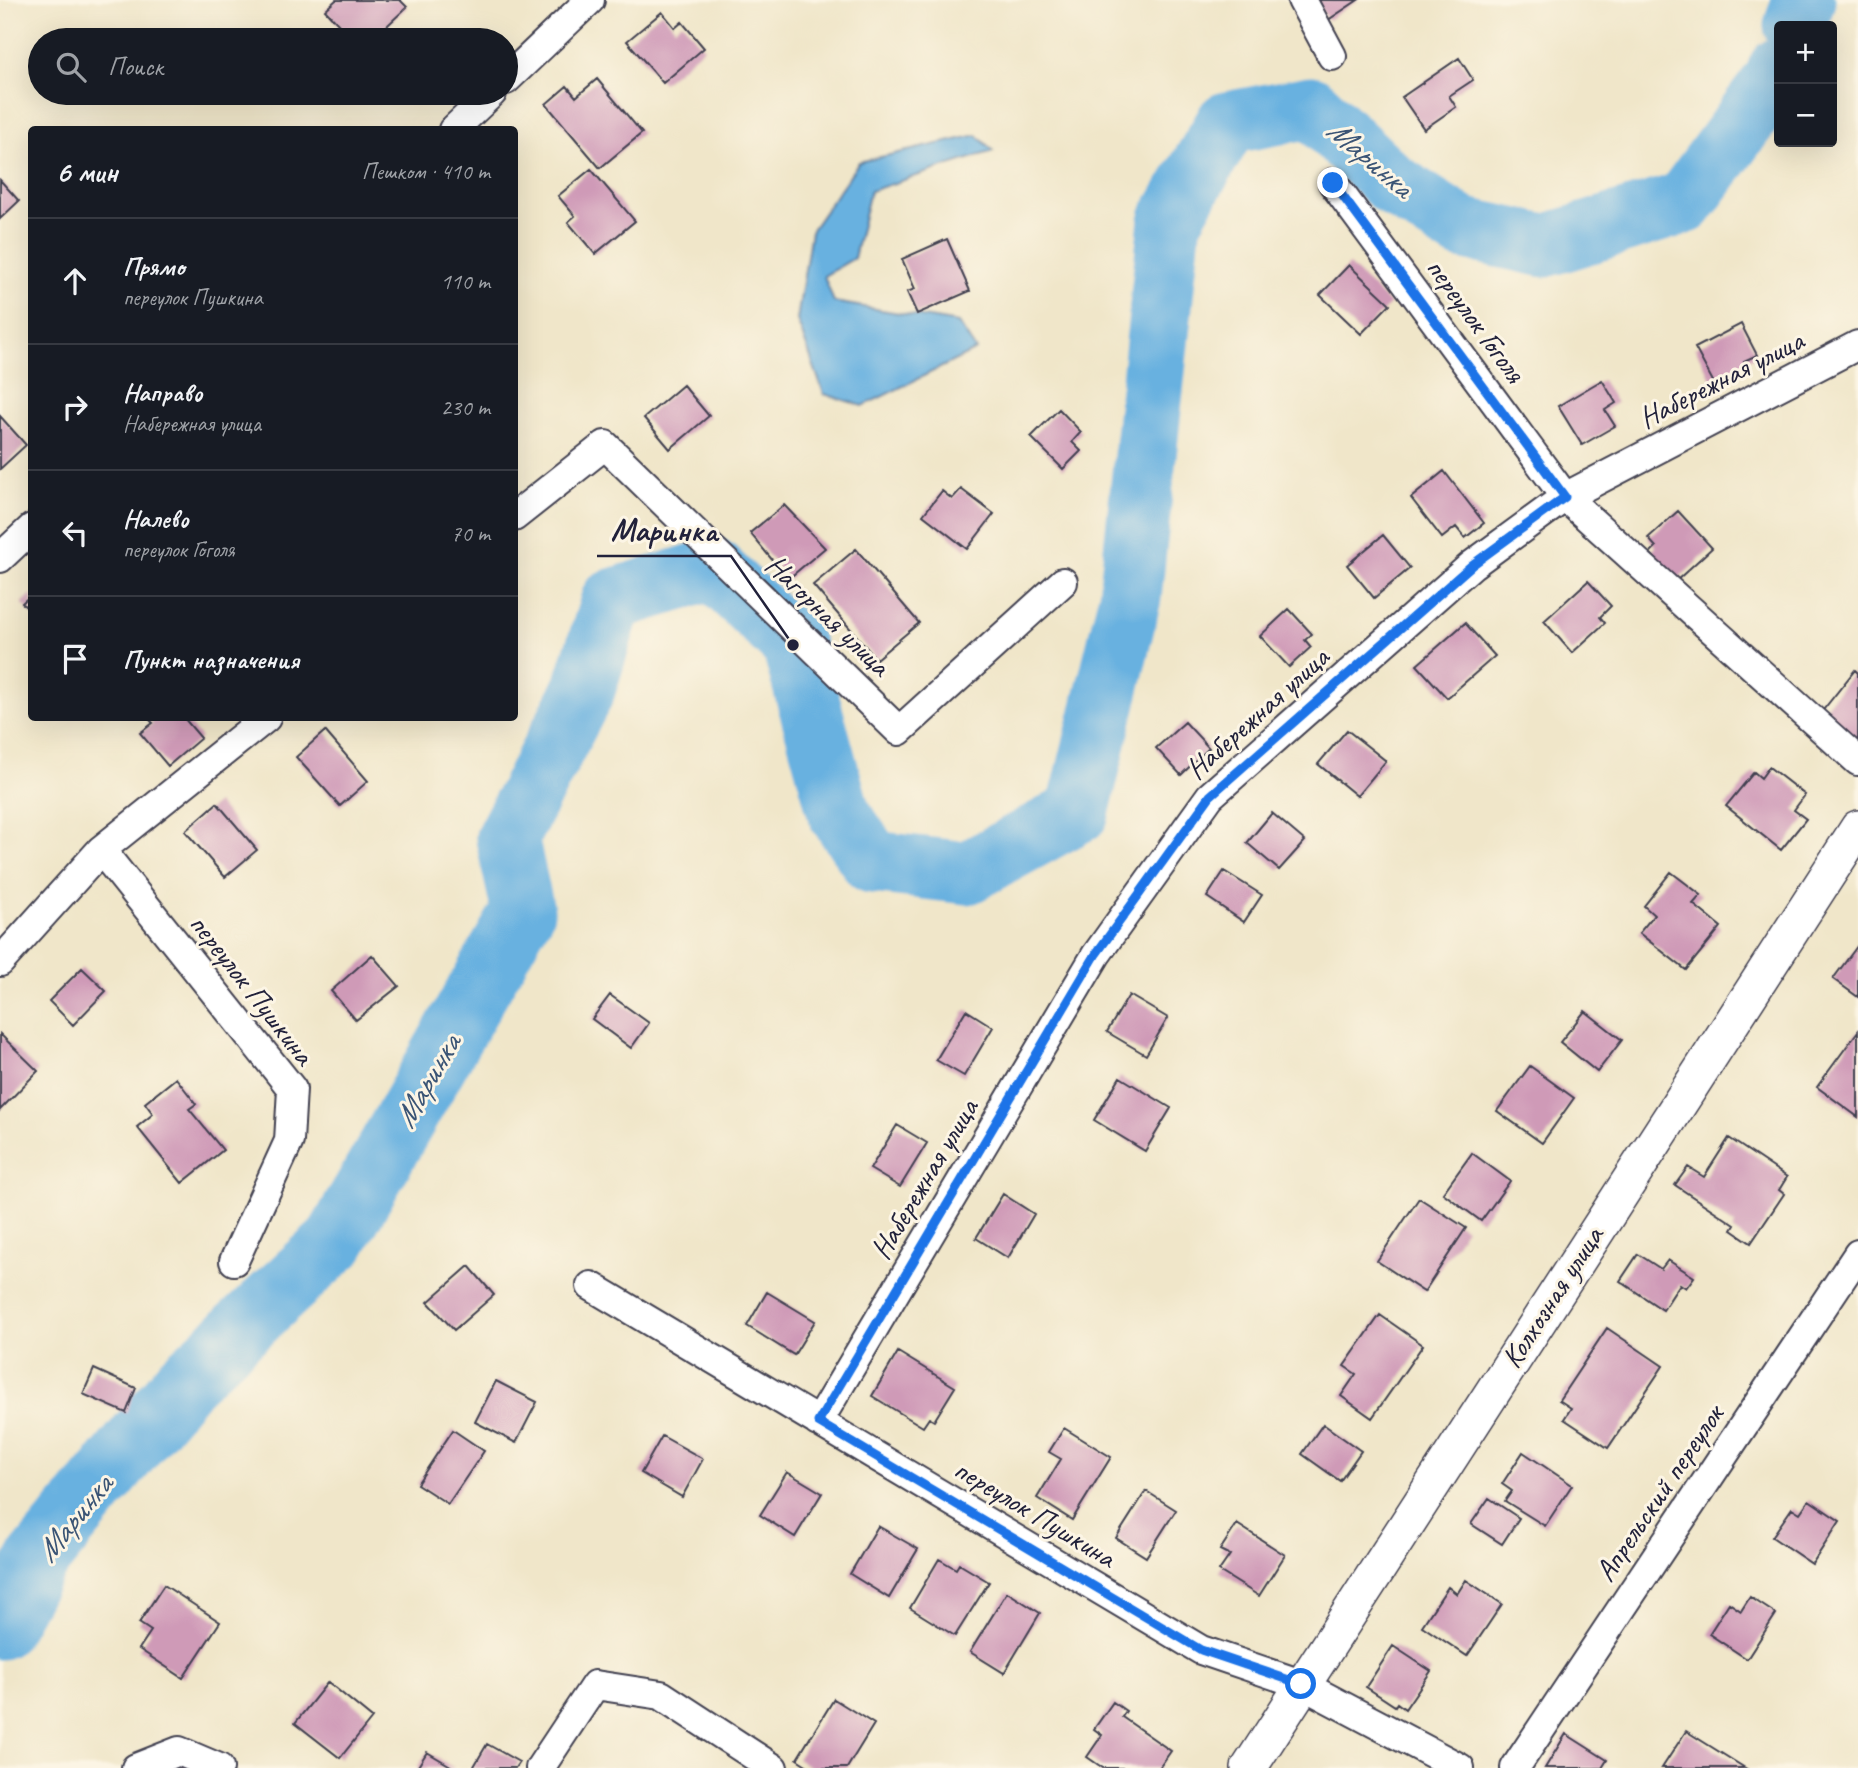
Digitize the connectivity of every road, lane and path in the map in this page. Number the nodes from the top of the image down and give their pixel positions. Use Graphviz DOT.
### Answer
graph roads {
  1 [pos="590,0"];
  2 [pos="1302,0"];
  3 [pos="1332,56"];
  4 [pos="518,69"];
  5 [pos="479,105"];
  6 [pos="457,126"];
  7 [pos="1333,183"];
  8 [pos="1858,345"];
  9 [pos="1565,497"];
  10 [pos="518,514"];
  11 [pos="28,532"];
  12 [pos="0,558"];
  13 [pos="1063,582"];
  14 [pos="262,721"];
  15 [pos="1858,761"];
  16 [pos="1856,834"];
  17 [pos="102,849"];
  18 [pos="0,962"];
  19 [pos="1858,1254"];
  20 [pos="234,1261"];
  21 [pos="590,1286"];
  22 [pos="818,1422"];
  23 [pos="1301,1684"];
  24 [pos="136,1768"];
  25 [pos="219,1768"];
  26 [pos="540,1768"];
  27 [pos="774,1768"];
  28 [pos="1249,1768"];
  29 [pos="1460,1768"];
  30 [pos="1515,1768"];
  1 -- 4 [label="street"];
  2 -- 3 [label="street"];
  5 -- 6 [label="street"];
  7 -- 9 [label="street, переулок Гоголя"];
  8 -- 9 [label="street, Набережная улица"];
  9 -- 15 [label="street, переулок Гоголя"];
  9 -- 22 [label="street, Набережная улица"];
  10 -- 13 [label="street, Нагорная улица"];
  11 -- 12 [label="street"];
  14 -- 17 [label="street"];
  16 -- 23 [label="street, Колхозная улица"];
  17 -- 18 [label="street"];
  17 -- 20 [label="street, переулок Пушкина"];
  19 -- 30 [label="street, Апрельский переулок"];
  21 -- 22 [label="street, переулок Пушкина"];
  22 -- 23 [label="street, переулок Пушкина"];
  23 -- 28 [label="street, Колхозная улица"];
  23 -- 29 [label="street, переулок Пушкина"];
  24 -- 25 [label="street"];
  26 -- 27 [label="street"];
}
